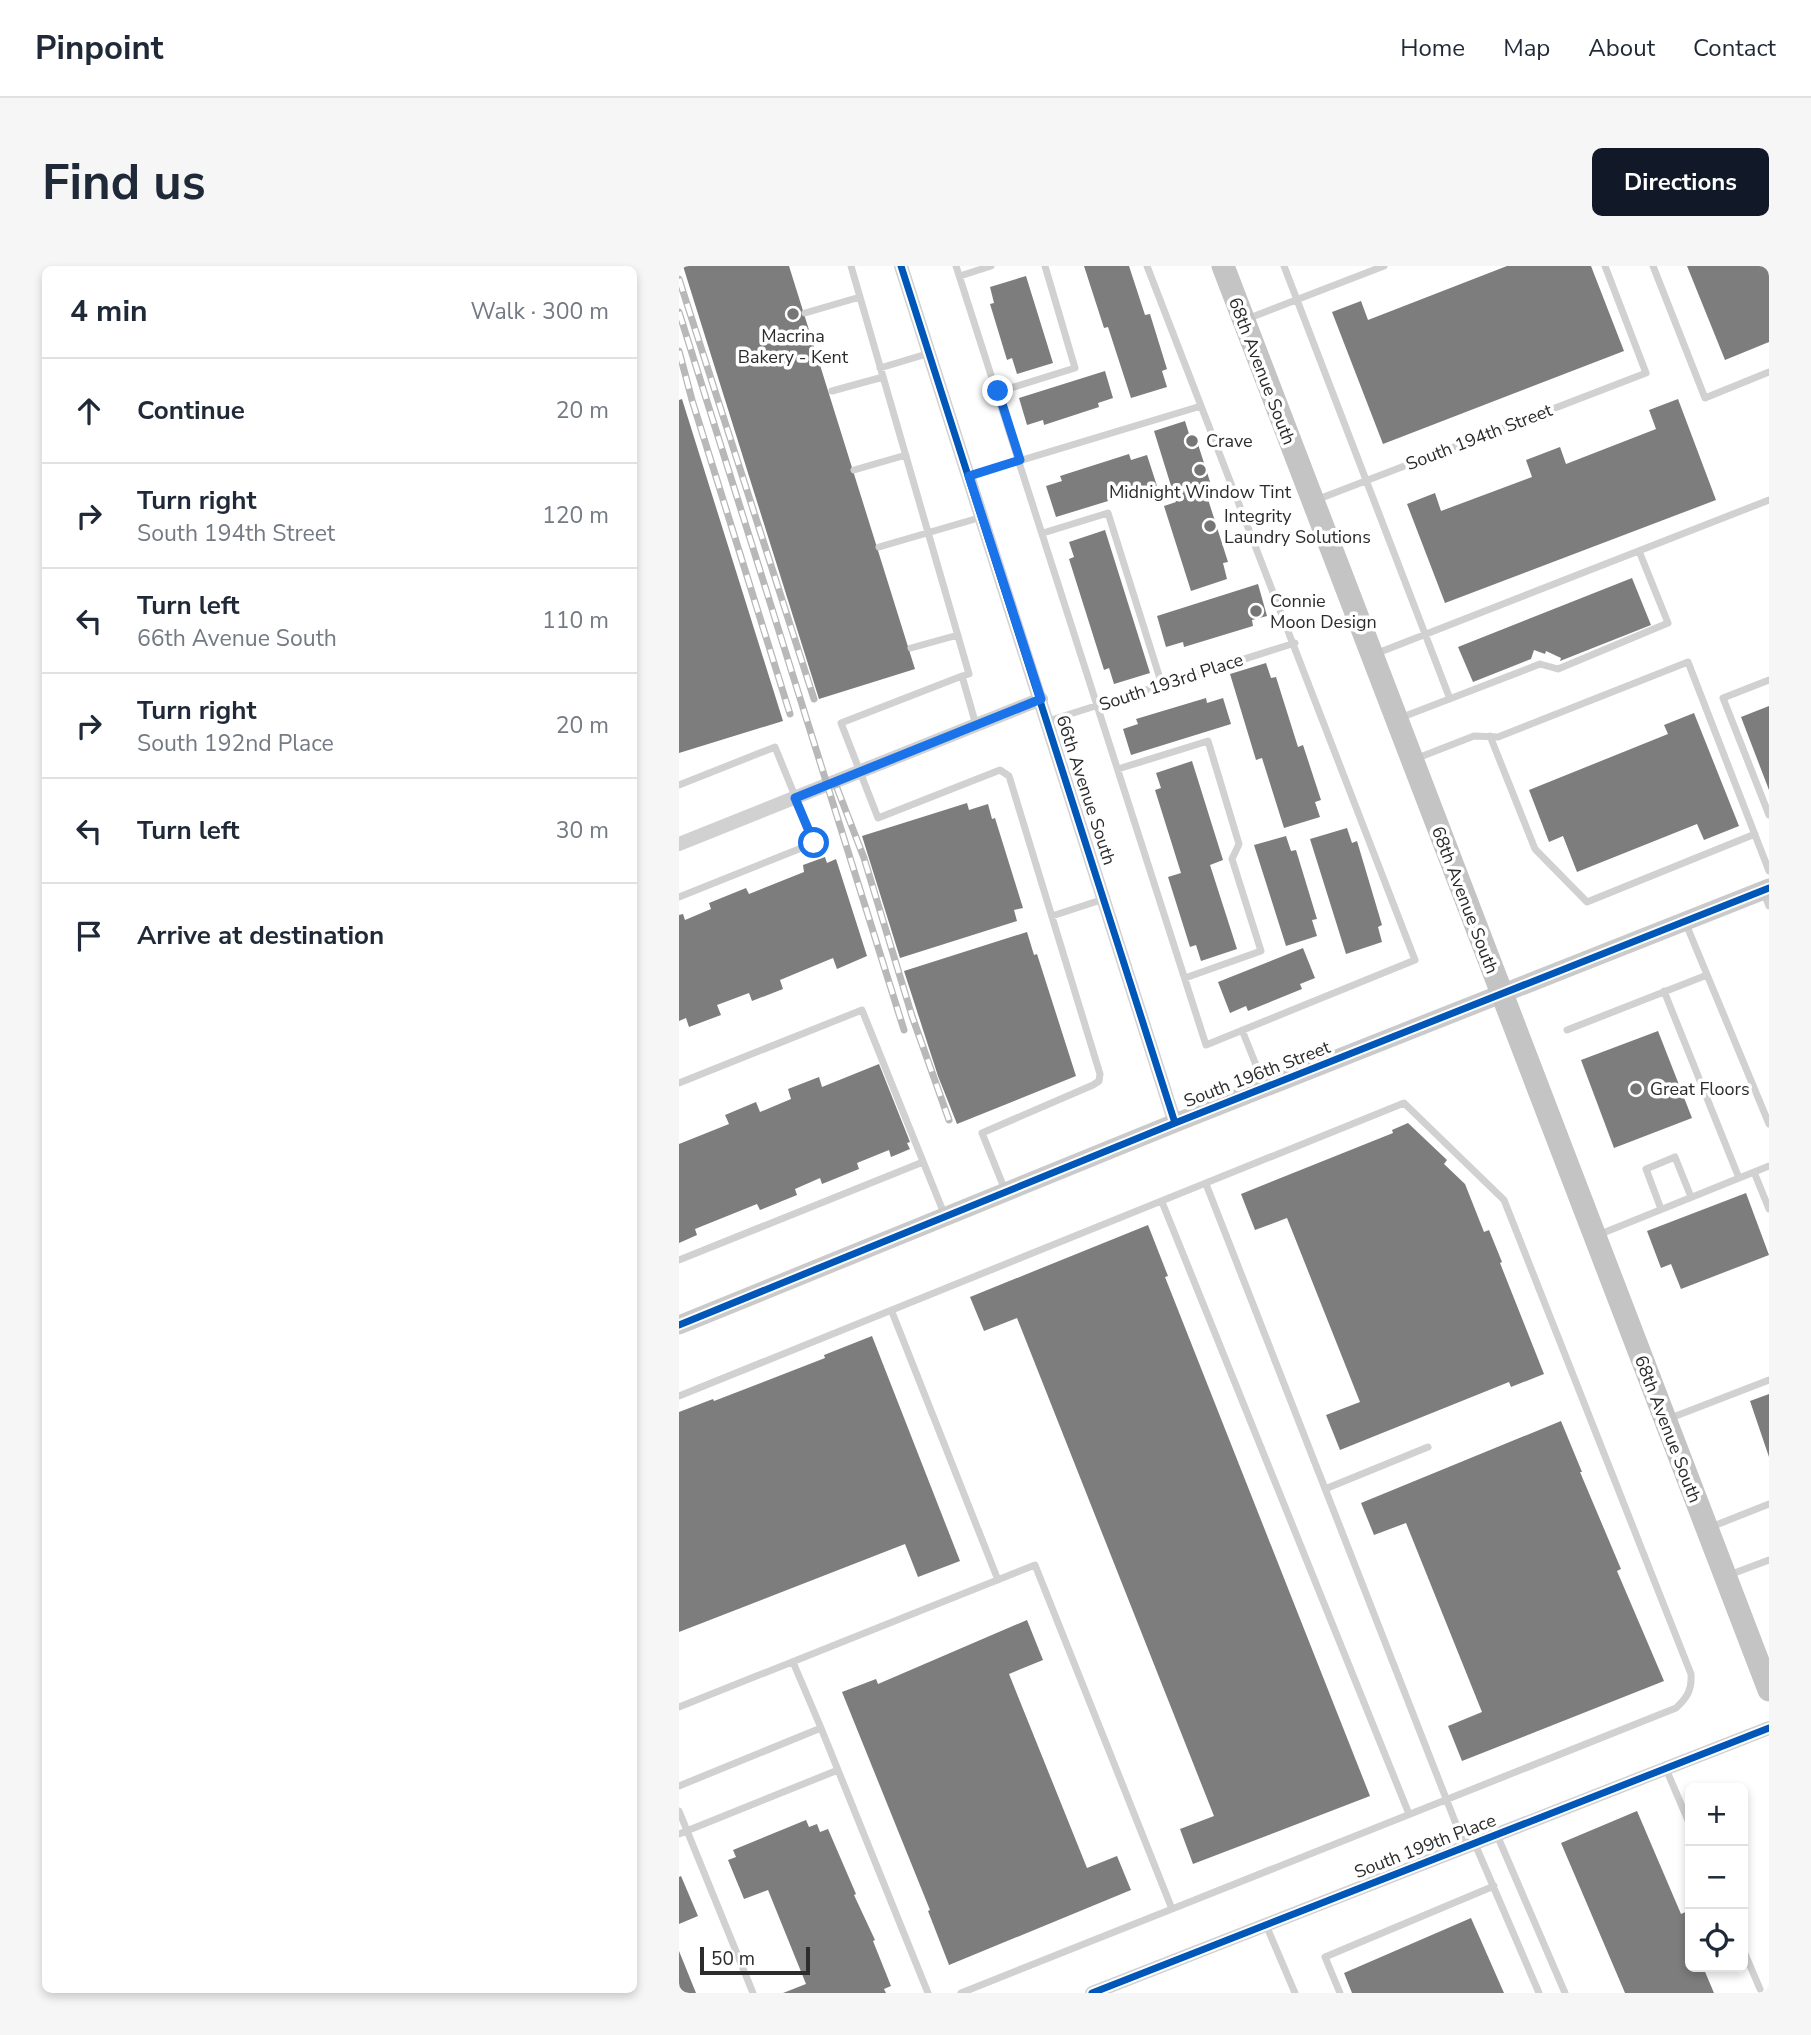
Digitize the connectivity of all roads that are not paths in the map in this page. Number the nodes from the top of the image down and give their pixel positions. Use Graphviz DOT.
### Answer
graph roads {
  1 [pos="851,266"];
  2 [pos="901,266"];
  3 [pos="956,266"];
  4 [pos="991,266"];
  5 [pos="1045,266"];
  6 [pos="1147,266"];
  7 [pos="1223,266"];
  8 [pos="1284,266"];
  9 [pos="1384,266"];
  10 [pos="1605,266"];
  11 [pos="1653,266"];
  12 [pos="960,276"];
  13 [pos="860,297"];
  14 [pos="1297,300"];
  15 [pos="805,313"];
  16 [pos="1243,320"];
  17 [pos="930,354"];
  18 [pos="880,368"];
  19 [pos="1769,372"];
  20 [pos="883,377"];
  21 [pos="832,391"];
  22 [pos="998,391"];
  23 [pos="1201,406"];
  24 [pos="906,455"];
  25 [pos="1020,460"];
  26 [pos="854,470"];
  27 [pos="969,476"];
  28 [pos="1366,481"];
  29 [pos="1769,500"];
  30 [pos="1313,502"];
  31 [pos="982,517"];
  32 [pos="928,533"];
  33 [pos="1043,533"];
  34 [pos="879,547"];
  35 [pos="1639,551"];
  36 [pos="1425,634"];
  37 [pos="958,635"];
  38 [pos="1295,643"];
  39 [pos="911,648"];
  40 [pos="1371,655"];
  41 [pos="961,676"];
  42 [pos="1769,680"];
  43 [pos="1161,685"];
  44 [pos="1041,699"];
  45 [pos="1450,699"];
  46 [pos="1097,706"];
  47 [pos="1396,720"];
  48 [pos="1048,721"];
  49 [pos="976,725"];
  50 [pos="1490,736"];
  51 [pos="1411,760"];
  52 [pos="1118,769"];
  53 [pos="860,772"];
  54 [pos="679,785"];
  55 [pos="795,798"];
  56 [pos="1769,816"];
  57 [pos="1755,834"];
  58 [pos="679,844"];
  59 [pos="1769,871"];
  60 [pos="1767,895"];
  61 [pos="679,897"];
  62 [pos="1104,899"];
  63 [pos="1052,916"];
  64 [pos="1685,922"];
  65 [pos="1707,975"];
  66 [pos="1185,978"];
  67 [pos="1664,991"];
  68 [pos="1501,996"];
  69 [pos="1242,1030"];
  70 [pos="1567,1030"];
  71 [pos="679,1083"];
  72 [pos="1265,1088"];
  73 [pos="1175,1123"];
  74 [pos="1769,1124"];
  75 [pos="923,1162"];
  76 [pos="1769,1167"];
  77 [pos="1754,1172"];
  78 [pos="1739,1178"];
  79 [pos="1206,1184"];
  80 [pos="1006,1192"];
  81 [pos="1692,1197"];
  82 [pos="1161,1202"];
  83 [pos="1661,1209"];
  84 [pos="1769,1209"];
  85 [pos="945,1217"];
  86 [pos="1594,1236"];
  87 [pos="679,1260"];
  88 [pos="891,1312"];
  89 [pos="679,1325"];
  90 [pos="1769,1380"];
  91 [pos="679,1396"];
  92 [pos="1665,1420"];
  93 [pos="1428,1447"];
  94 [pos="1325,1489"];
  95 [pos="1769,1504"];
  96 [pos="1707,1528"];
  97 [pos="1769,1560"];
  98 [pos="1725,1577"];
  99 [pos="998,1580"];
  100 [pos="793,1662"];
  101 [pos="1769,1690"];
  102 [pos="679,1707"];
  103 [pos="821,1728"];
  104 [pos="1769,1728"];
  105 [pos="1666,1768"];
  106 [pos="838,1770"];
  107 [pos="679,1786"];
  108 [pos="1446,1799"];
  109 [pos="679,1811"];
  110 [pos="1685,1813"];
  111 [pos="1409,1814"];
  112 [pos="683,1833"];
  113 [pos="1497,1834"];
  114 [pos="1470,1845"];
  115 [pos="1493,1886"];
  116 [pos="1172,1909"];
  117 [pos="1266,1925"];
  118 [pos="1748,1961"];
  119 [pos="1760,1989"];
  120 [pos="753,1993"];
  121 [pos="928,1993"];
  122 [pos="961,1993"];
  123 [pos="1091,1993"];
  124 [pos="1296,1993"];
  125 [pos="1340,1993"];
  126 [pos="1539,1993"];
  127 [pos="1565,1993"];
  1 -- 13 [label="lane"];
  2 -- 17 [label="street, 66th Avenue South"];
  3 -- 12 [label="lane"];
  4 -- 12 [label="lane"];
  5 -- 22 [label="lane"];
  6 -- 23 [label="lane"];
  7 -- 16 [label="main road, 68th Avenue South"];
  8 -- 14 [label="lane"];
  9 -- 14 [label="lane"];
  10 -- 28 [label="lane, South 194th Street"];
  11 -- 19 [label="lane"];
  12 -- 22 [label="lane"];
  13 -- 15 [label="lane"];
  13 -- 18 [label="lane"];
  14 -- 16 [label="lane"];
  14 -- 28 [label="lane"];
  16 -- 30 [label="main road, 68th Avenue South"];
  17 -- 18 [label="lane"];
  17 -- 27 [label="street, 66th Avenue South"];
  18 -- 20 [label="lane"];
  20 -- 21 [label="lane"];
  20 -- 24 [label="lane"];
  22 -- 25 [label="lane"];
  23 -- 25 [label="lane"];
  23 -- 38 [label="lane"];
  24 -- 26 [label="lane"];
  24 -- 32 [label="lane"];
  25 -- 27 [label="lane"];
  25 -- 33 [label="lane"];
  27 -- 31 [label="street, 66th Avenue South"];
  28 -- 30 [label="lane, South 194th Street"];
  28 -- 36 [label="lane"];
  29 -- 35 [label="lane"];
  30 -- 40 [label="main road, 68th Avenue South"];
  31 -- 32 [label="lane"];
  31 -- 44 [label="street, 66th Avenue South"];
  32 -- 34 [label="lane"];
  32 -- 37 [label="lane"];
  33 -- 43 [label="lane"];
  33 -- 46 [label="lane"];
  35 -- 36 [label="lane"];
  35 -- 45 [label="lane"];
  36 -- 40 [label="lane"];
  36 -- 45 [label="lane"];
  37 -- 39 [label="lane"];
  37 -- 41 [label="lane"];
  38 -- 43 [label="lane, South 193rd Place"];
  38 -- 69 [label="lane"];
  40 -- 47 [label="main road, 68th Avenue South"];
  41 -- 49 [label="lane"];
  41 -- 53 [label="lane"];
  42 -- 56 [label="lane"];
  43 -- 46 [label="lane, South 193rd Place"];
  44 -- 48 [label="street, 66th Avenue South"];
  44 -- 49 [label="street"];
  45 -- 47 [label="lane"];
  46 -- 48 [label="lane, South 193rd Place"];
  46 -- 52 [label="lane"];
  47 -- 51 [label="main road, 68th Avenue South"];
  48 -- 62 [label="street, 66th Avenue South"];
  49 -- 53 [label="street"];
  50 -- 51 [label="lane"];
  50 -- 57 [label="lane"];
  50 -- 57 [label="lane"];
  51 -- 68 [label="main road, 68th Avenue South"];
  52 -- 66 [label="lane"];
  52 -- 66 [label="lane"];
  53 -- 55 [label="street"];
  53 -- 63 [label="lane"];
  54 -- 55 [label="lane"];
  55 -- 58 [label="street"];
  55 -- 61 [label="lane"];
  57 -- 59 [label="lane"];
  60 -- 64 [label="main road, South 196th Street"];
  62 -- 63 [label="lane"];
  62 -- 73 [label="street, 66th Avenue South"];
  63 -- 80 [label="lane"];
  64 -- 65 [label="lane"];
  64 -- 68 [label="main road, South 196th Street"];
  65 -- 67 [label="lane"];
  65 -- 74 [label="lane"];
  66 -- 69 [label="lane"];
  67 -- 70 [label="lane"];
  67 -- 78 [label="lane"];
  68 -- 72 [label="main road, South 196th Street"];
  68 -- 86 [label="main road, 68th Avenue South"];
  69 -- 72 [label="lane"];
  71 -- 75 [label="lane"];
  72 -- 73 [label="main road, South 196th Street"];
  73 -- 80 [label="main road, South 196th Street"];
  75 -- 85 [label="lane"];
  75 -- 87 [label="lane"];
  76 -- 77 [label="lane"];
  77 -- 78 [label="lane"];
  77 -- 84 [label="lane"];
  78 -- 81 [label="lane"];
  79 -- 82 [label="lane"];
  79 -- 94 [label="lane"];
  79 -- 108 [label="lane"];
  80 -- 85 [label="main road, South 196th Street"];
  81 -- 83 [label="lane"];
  81 -- 83 [label="lane"];
  82 -- 88 [label="lane"];
  82 -- 111 [label="lane"];
  83 -- 86 [label="lane"];
  85 -- 89 [label="main road, South 196th Street"];
  86 -- 92 [label="main road, 68th Avenue South"];
  88 -- 91 [label="lane"];
  88 -- 99 [label="lane"];
  90 -- 92 [label="lane"];
  92 -- 96 [label="main road, 68th Avenue South"];
  93 -- 94 [label="lane"];
  94 -- 108 [label="lane"];
  95 -- 96 [label="lane"];
  96 -- 98 [label="main road, 68th Avenue South"];
  97 -- 98 [label="lane"];
  98 -- 101 [label="main road, 68th Avenue South"];
  99 -- 100 [label="lane"];
  99 -- 116 [label="lane"];
  100 -- 102 [label="lane"];
  100 -- 103 [label="lane"];
  103 -- 106 [label="lane"];
  103 -- 107 [label="lane"];
  104 -- 105 [label="street, South 199th Place"];
  105 -- 110 [label="lane"];
  105 -- 113 [label="street, South 199th Place"];
  106 -- 112 [label="lane"];
  106 -- 121 [label="lane"];
  108 -- 111 [label="lane"];
  108 -- 114 [label="lane"];
  109 -- 112 [label="lane"];
  111 -- 116 [label="lane"];
  112 -- 120 [label="lane"];
  113 -- 114 [label="street, South 199th Place"];
  113 -- 127 [label="lane"];
  114 -- 115 [label="lane"];
  114 -- 117 [label="street, South 199th Place"];
  115 -- 125 [label="lane"];
  115 -- 126 [label="lane"];
  116 -- 122 [label="lane"];
  117 -- 123 [label="street, South 199th Place"];
  117 -- 124 [label="lane"];
  118 -- 119 [label="lane"];
}
